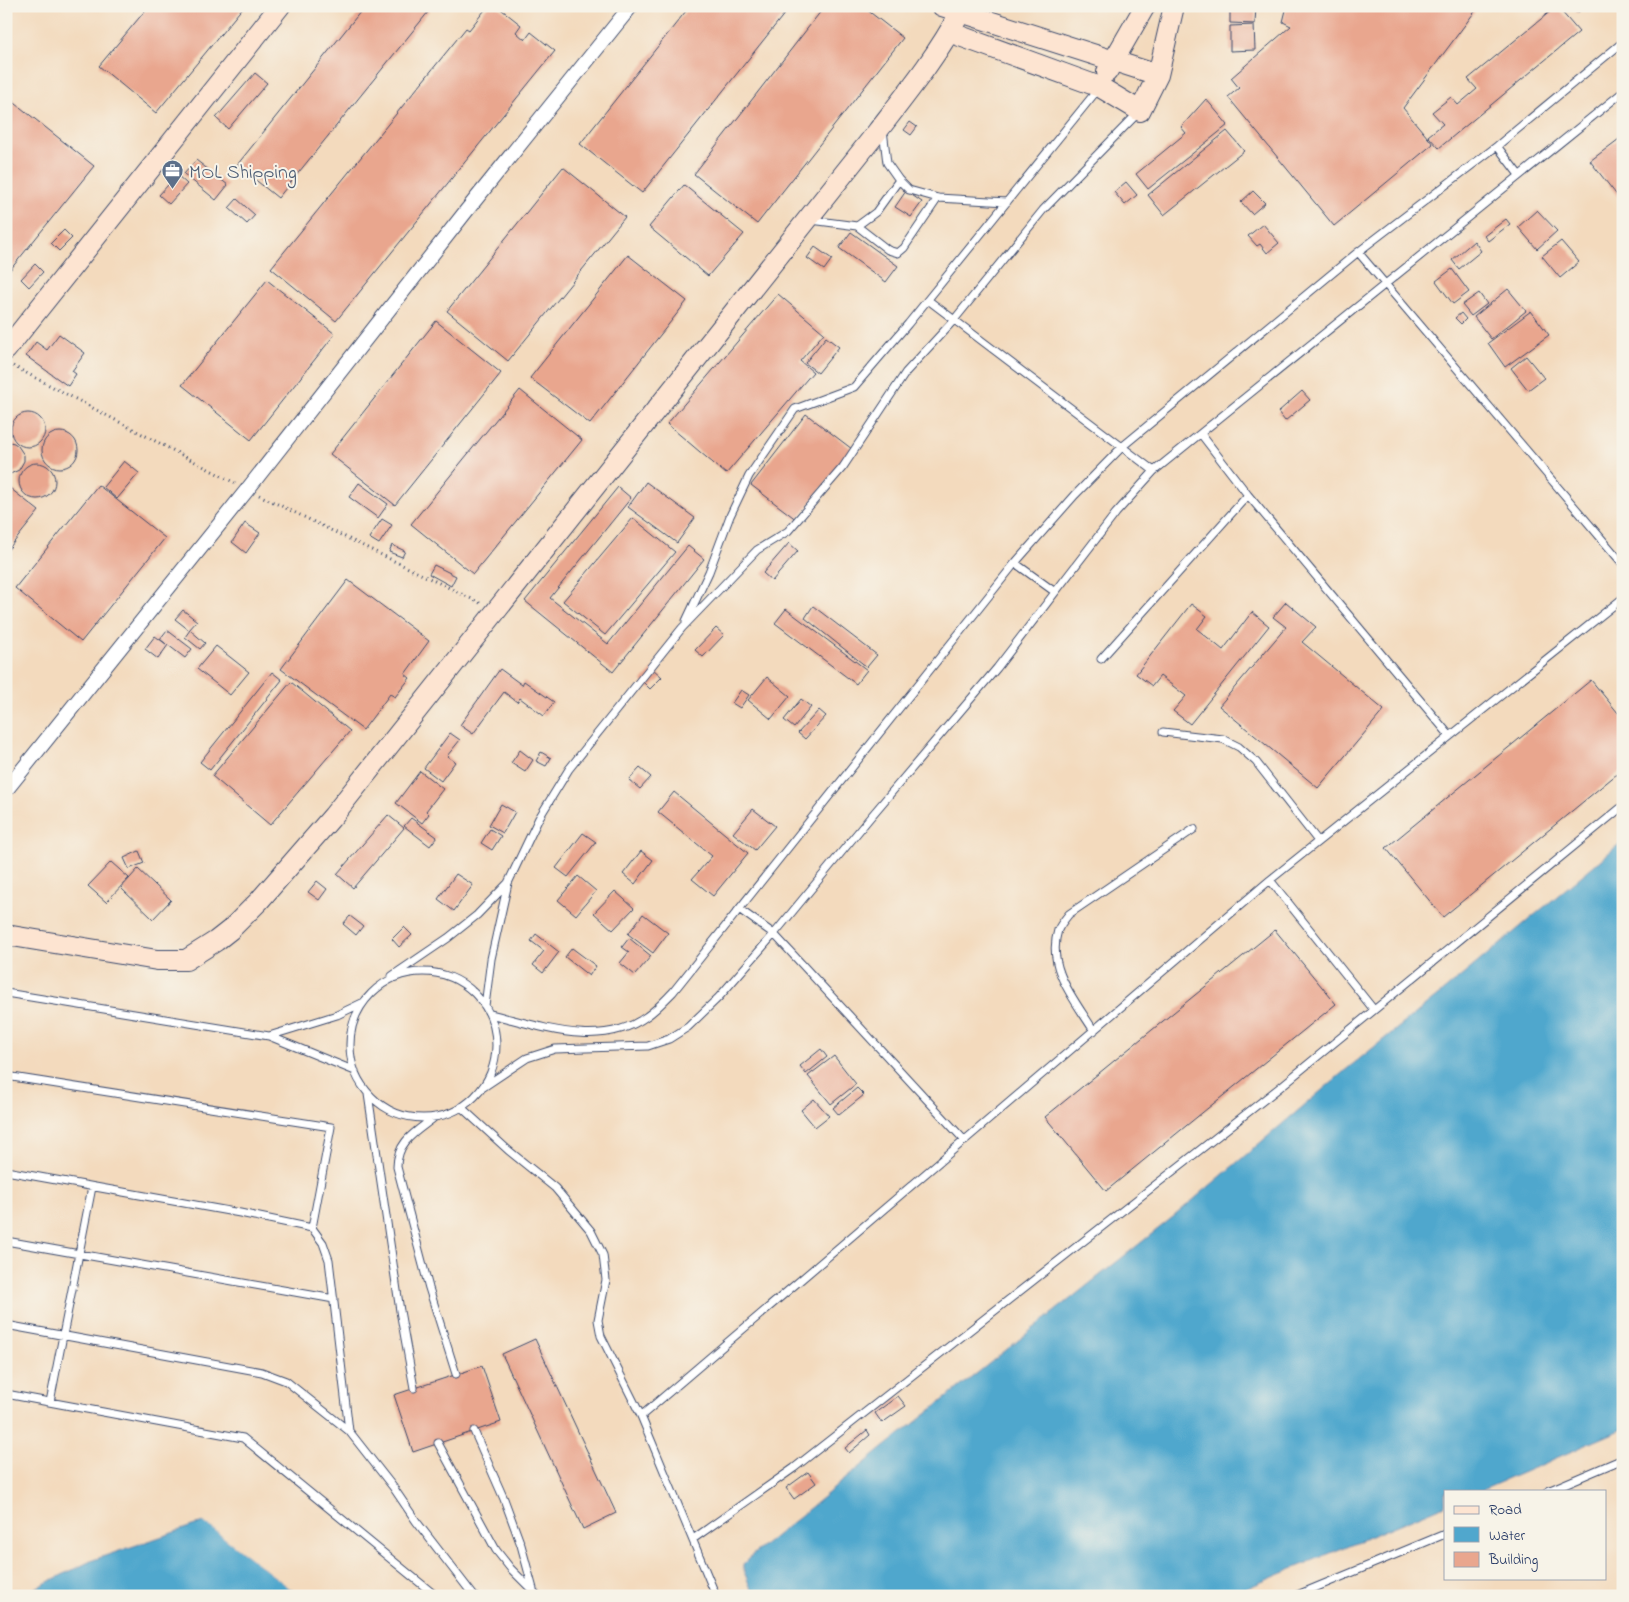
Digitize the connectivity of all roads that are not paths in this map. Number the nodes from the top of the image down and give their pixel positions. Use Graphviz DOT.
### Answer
graph roads {
  1 [pos="280,6"];
  2 [pos="631,6"];
  3 [pos="1145,6"];
  4 [pos="1174,6"];
  5 [pos="951,10"];
  6 [pos="949,32"];
  7 [pos="1623,42"];
  8 [pos="1112,61"];
  9 [pos="1158,75"];
  10 [pos="1100,87"];
  11 [pos="1623,92"];
  12 [pos="1140,110"];
  13 [pos="882,125"];
  14 [pos="1497,146"];
  15 [pos="1519,175"];
  16 [pos="899,180"];
  17 [pos="938,198"];
  18 [pos="1007,202"];
  19 [pos="807,220"];
  20 [pos="857,226"];
  21 [pos="1358,252"];
  22 [pos="1386,284"];
  23 [pos="928,300"];
  24 [pos="954,320"];
  25 [pos="6,350"];
  26 [pos="1201,434"];
  27 [pos="1123,446"];
  28 [pos="1154,471"];
  29 [pos="1248,495"];
  30 [pos="1016,563"];
  31 [pos="1623,564"];
  32 [pos="1055,592"];
  33 [pos="1623,598"];
  34 [pos="682,628"];
  35 [pos="1101,658"];
  36 [pos="1164,732"];
  37 [pos="1450,736"];
  38 [pos="6,790"];
  39 [pos="1623,806"];
  40 [pos="1194,829"];
  41 [pos="1318,841"];
  42 [pos="1270,880"];
  43 [pos="508,882"];
  44 [pos="739,909"];
  45 [pos="774,934"];
  46 [pos="6,935"];
  47 [pos="384,982"];
  48 [pos="6,993"];
  49 [pos="362,1003"];
  50 [pos="485,1006"];
  51 [pos="1374,1010"];
  52 [pos="490,1014"];
  53 [pos="1094,1031"];
  54 [pos="269,1036"];
  55 [pos="354,1071"];
  56 [pos="6,1076"];
  57 [pos="482,1088"];
  58 [pos="368,1094"];
  59 [pos="461,1107"];
  60 [pos="435,1117"];
  61 [pos="965,1141"];
  62 [pos="6,1171"];
  63 [pos="92,1187"];
  64 [pos="312,1228"];
  65 [pos="6,1241"];
  66 [pos="80,1254"];
  67 [pos="334,1299"];
  68 [pos="6,1325"];
  69 [pos="64,1336"];
  70 [pos="456,1374"];
  71 [pos="414,1388"];
  72 [pos="6,1394"];
  73 [pos="50,1402"];
  74 [pos="641,1416"];
  75 [pos="349,1431"];
  76 [pos="474,1431"];
  77 [pos="438,1443"];
  78 [pos="1623,1459"];
  79 [pos="1550,1490"];
  80 [pos="1444,1534"];
  81 [pos="693,1539"];
  82 [pos="533,1589"];
  83 [pos="436,1596"];
  84 [pos="474,1596"];
  85 [pos="538,1596"];
  86 [pos="716,1596"];
  87 [pos="1295,1596"];
  1 -- 25 [label="main road"];
  2 -- 38 [label="street"];
  3 -- 8 [label="main road"];
  4 -- 9 [label="main road"];
  5 -- 6 [label="main road"];
  5 -- 8 [label="main road"];
  6 -- 10 [label="main road"];
  6 -- 13 [label="main road"];
  7 -- 14 [label="lane"];
  8 -- 9 [label="main road"];
  8 -- 10 [label="main road"];
  9 -- 12 [label="main road"];
  10 -- 12 [label="main road"];
  10 -- 18 [label="lane"];
  11 -- 15 [label="lane"];
  12 -- 24 [label="lane"];
  13 -- 16 [label="lane"];
  13 -- 19 [label="main road"];
  14 -- 15 [label="lane"];
  14 -- 21 [label="lane"];
  15 -- 22 [label="lane"];
  16 -- 17 [label="lane"];
  16 -- 20 [label="lane"];
  17 -- 18 [label="lane"];
  17 -- 20 [label="lane"];
  18 -- 23 [label="lane"];
  19 -- 20 [label="lane"];
  19 -- 46 [label="main road"];
  21 -- 22 [label="lane"];
  21 -- 27 [label="lane"];
  22 -- 26 [label="lane"];
  22 -- 31 [label="lane"];
  23 -- 24 [label="lane"];
  23 -- 34 [label="lane"];
  24 -- 27 [label="lane"];
  24 -- 34 [label="lane"];
  26 -- 28 [label="lane"];
  26 -- 29 [label="lane"];
  27 -- 28 [label="lane"];
  27 -- 30 [label="lane"];
  28 -- 32 [label="lane"];
  29 -- 35 [label="lane"];
  29 -- 37 [label="lane"];
  30 -- 32 [label="lane"];
  30 -- 44 [label="lane"];
  32 -- 45 [label="lane"];
  33 -- 37 [label="lane"];
  34 -- 43 [label="lane"];
  36 -- 41 [label="lane"];
  37 -- 41 [label="lane"];
  39 -- 51 [label="lane"];
  40 -- 53 [label="lane"];
  41 -- 42 [label="lane"];
  42 -- 51 [label="lane"];
  42 -- 53 [label="lane"];
  43 -- 47 [label="lane"];
  43 -- 50 [label="lane"];
  44 -- 45 [label="lane"];
  44 -- 52 [label="lane"];
  45 -- 57 [label="lane"];
  45 -- 61 [label="lane"];
  47 -- 49 [label="lane"];
  47 -- 50 [label="lane"];
  48 -- 54 [label="lane"];
  49 -- 54 [label="lane"];
  49 -- 55 [label="lane"];
  50 -- 52 [label="lane"];
  51 -- 81 [label="lane"];
  52 -- 57 [label="lane"];
  53 -- 61 [label="lane"];
  54 -- 55 [label="lane"];
  55 -- 58 [label="lane"];
  56 -- 64 [label="lane"];
  57 -- 59 [label="lane"];
  58 -- 60 [label="lane"];
  58 -- 71 [label="lane"];
  59 -- 60 [label="lane"];
  59 -- 74 [label="lane"];
  60 -- 70 [label="lane"];
  61 -- 74 [label="lane"];
  62 -- 63 [label="lane"];
  63 -- 64 [label="lane"];
  63 -- 66 [label="lane"];
  64 -- 67 [label="lane"];
  65 -- 66 [label="lane"];
  66 -- 67 [label="lane"];
  66 -- 69 [label="lane"];
  67 -- 75 [label="lane"];
  68 -- 69 [label="lane"];
  69 -- 73 [label="lane"];
  69 -- 75 [label="lane"];
  72 -- 73 [label="lane"];
  73 -- 83 [label="lane"];
  74 -- 81 [label="lane"];
  75 -- 84 [label="lane"];
  76 -- 82 [label="lane"];
  77 -- 82 [label="lane"];
  78 -- 79 [label="lane"];
  80 -- 87 [label="lane"];
  81 -- 86 [label="lane"];
  82 -- 85 [label="lane"];
}
